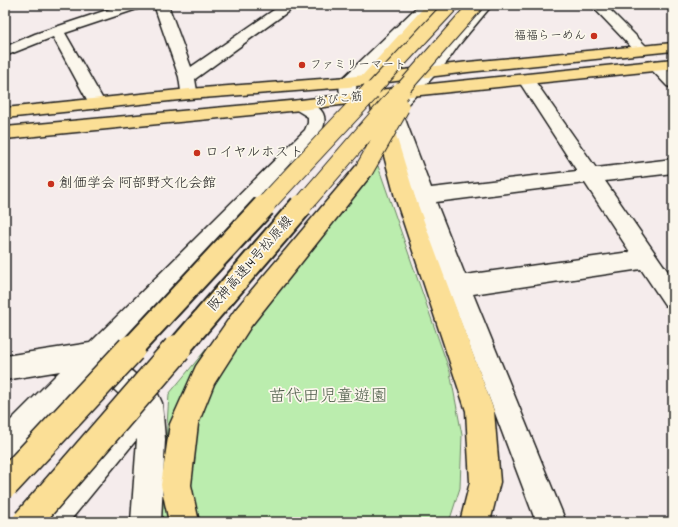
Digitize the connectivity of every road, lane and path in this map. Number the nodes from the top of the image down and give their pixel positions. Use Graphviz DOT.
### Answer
graph roads {
  1 [pos="135,5"];
  2 [pos="161,5"];
  3 [pos="290,5"];
  4 [pos="426,5"];
  5 [pos="433,5"];
  6 [pos="451,5"];
  7 [pos="476,5"];
  8 [pos="485,5"];
  9 [pos="598,5"];
  10 [pos="57,32"];
  11 [pos="673,47"];
  12 [pos="642,50"];
  13 [pos="5,52"];
  14 [pos="673,64"];
  15 [pos="656,66"];
  16 [pos="427,67"];
  17 [pos="187,77"];
  18 [pos="368,79"];
  19 [pos="526,80"];
  20 [pos="348,82"];
  21 [pos="673,83"];
  22 [pos="412,91"];
  23 [pos="189,94"];
  24 [pos="376,96"];
  25 [pos="349,100"];
  26 [pos="97,103"];
  27 [pos="301,105"];
  28 [pos="5,112"];
  29 [pos="5,133"];
  30 [pos="673,166"];
  31 [pos="591,176"];
  32 [pos="414,197"];
  33 [pos="646,259"];
  34 [pos="458,286"];
  35 [pos="673,298"];
  36 [pos="94,354"];
  37 [pos="5,368"];
  38 [pos="149,404"];
  39 [pos="5,446"];
  40 [pos="5,484"];
  41 [pos="27,522"];
  42 [pos="49,522"];
  43 [pos="146,522"];
  44 [pos="184,522"];
  45 [pos="475,522"];
  46 [pos="551,522"];
  1 -- 10 [label="street"];
  2 -- 17 [label="street"];
  3 -- 17 [label="street"];
  4 -- 20 [label="street"];
  5 -- 18 [label="main road"];
  6 -- 40 [label="main road, 阪神高速14号松原線, bridge"];
  7 -- 16 [label="main road, 阪神高速14号松原線, bridge"];
  8 -- 16 [label="street"];
  9 -- 12 [label="street"];
  10 -- 13 [label="street"];
  10 -- 26 [label="street"];
  11 -- 12 [label="main road, あびこ筋"];
  12 -- 16 [label="main road, あびこ筋"];
  14 -- 15 [label="main road, あびこ筋"];
  15 -- 19 [label="main road, あびこ筋"];
  15 -- 21 [label="street"];
  16 -- 18 [label="main road, あびこ筋"];
  16 -- 22 [label="street"];
  16 -- 41 [label="main road, 阪神高速14号松原線, bridge"];
  16 -- 44 [label="main road, bridge"];
  17 -- 23 [label="street"];
  18 -- 20 [label="main road, あびこ筋"];
  19 -- 22 [label="main road, あびこ筋"];
  19 -- 31 [label="street"];
  20 -- 23 [label="main road, あびこ筋"];
  20 -- 25 [label="street"];
  22 -- 24 [label="main road, あびこ筋"];
  22 -- 32 [label="street"];
  23 -- 26 [label="main road, あびこ筋"];
  24 -- 25 [label="main road, あびこ筋"];
  24 -- 32 [label="main road"];
  25 -- 27 [label="main road, あびこ筋"];
  26 -- 28 [label="main road, あびこ筋"];
  27 -- 29 [label="main road, あびこ筋"];
  27 -- 36 [label="street"];
  30 -- 31 [label="street"];
  31 -- 32 [label="street"];
  31 -- 33 [label="street"];
  32 -- 34 [label="street"];
  32 -- 45 [label="main road"];
  33 -- 34 [label="street"];
  33 -- 35 [label="street"];
  34 -- 46 [label="street"];
  36 -- 37 [label="street"];
  36 -- 38 [label="street"];
  36 -- 39 [label="street"];
  38 -- 42 [label="street"];
  38 -- 43 [label="street"];
}
